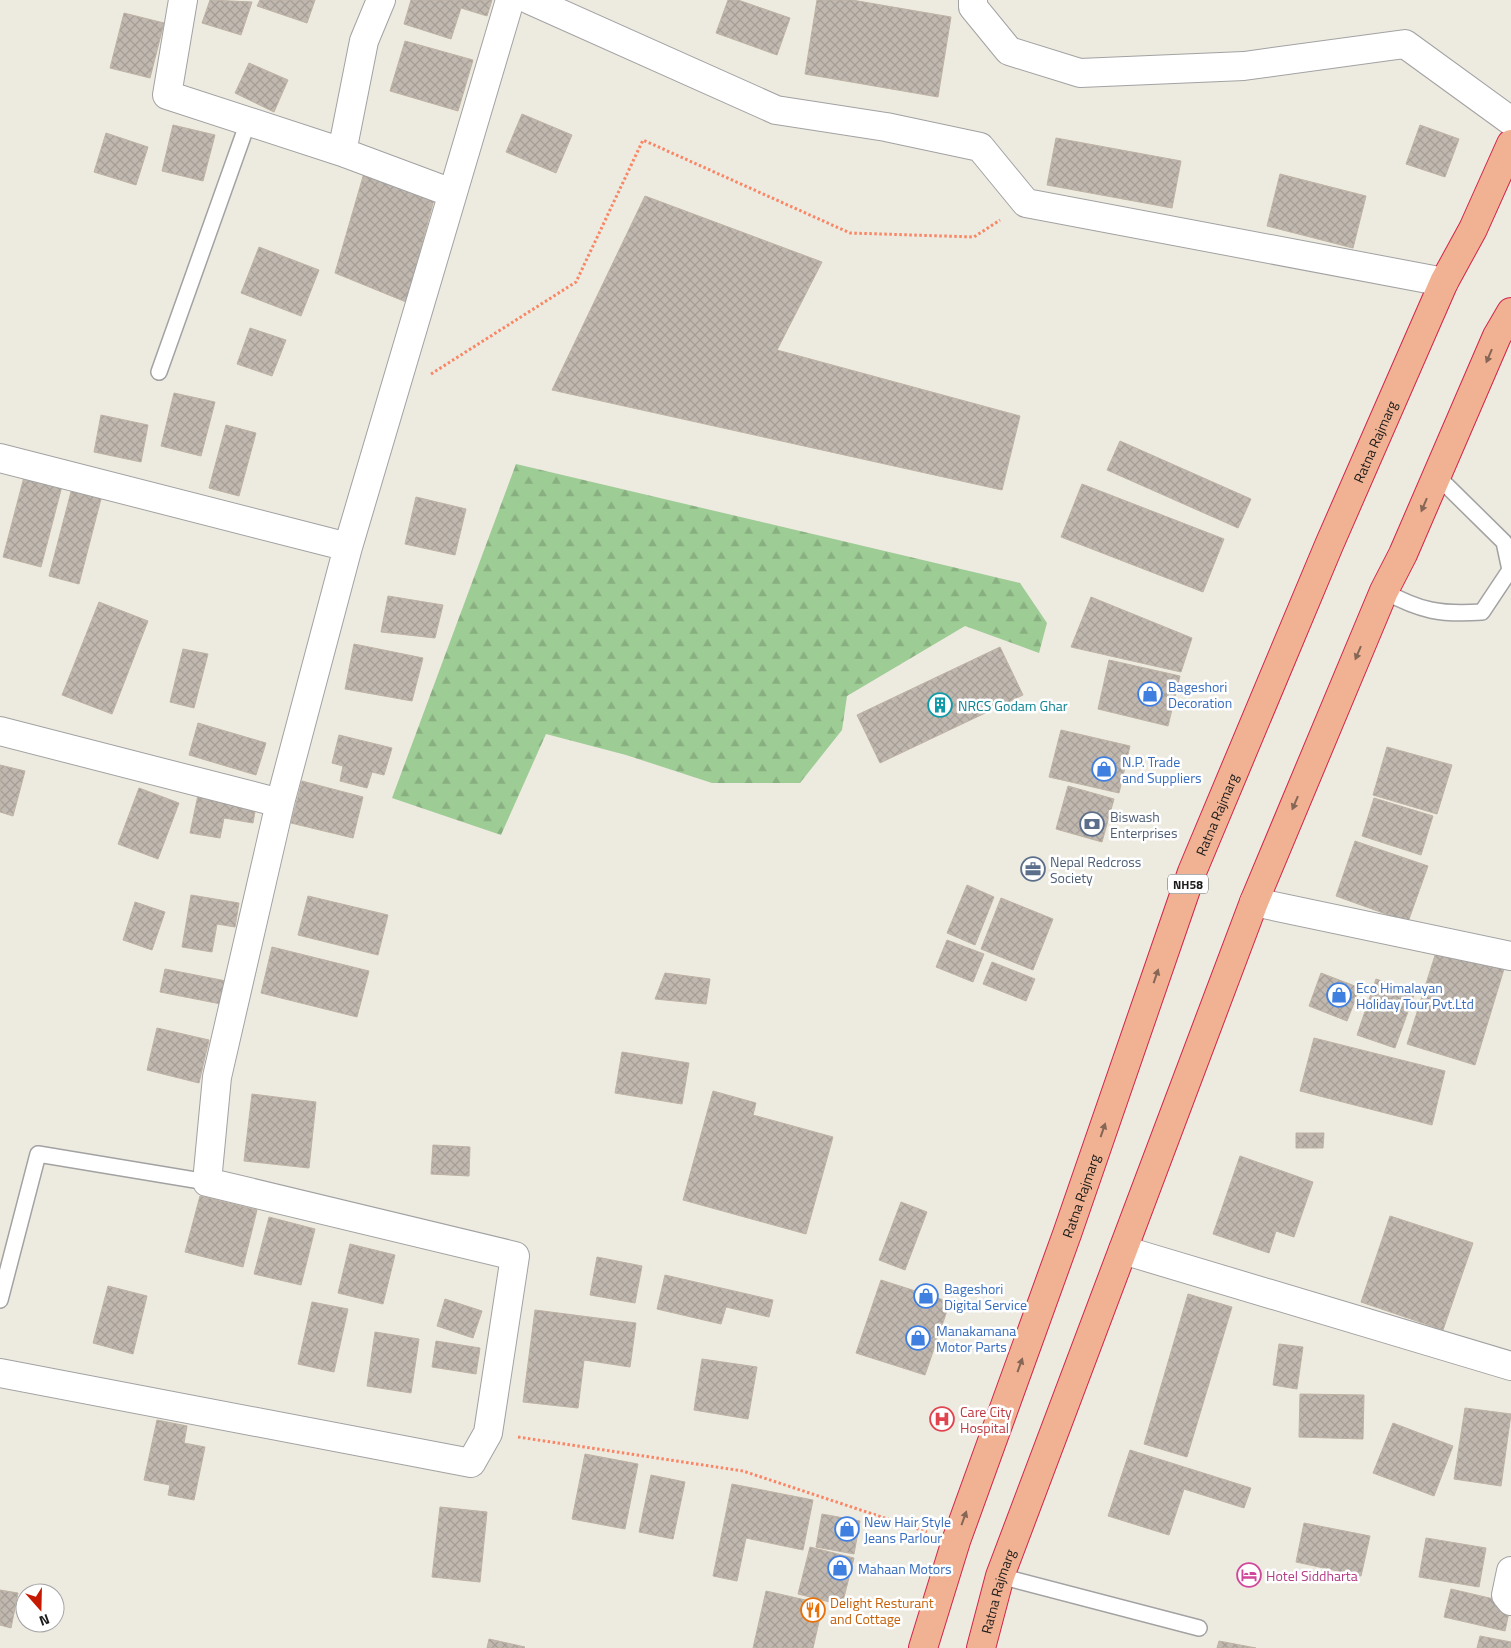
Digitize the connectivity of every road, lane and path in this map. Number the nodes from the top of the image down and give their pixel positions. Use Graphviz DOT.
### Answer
graph roads {
  1 [pos="183,0"];
  2 [pos="381,0"];
  3 [pos="510,0"];
  4 [pos="530,0"];
  5 [pos="973,0"];
  6 [pos="1511,121"];
  7 [pos="248,122"];
  8 [pos="1511,144"];
  9 [pos="342,152"];
  10 [pos="452,193"];
  11 [pos="1026,204"];
  12 [pos="1444,282"];
  13 [pos="1511,312"];
  14 [pos="159,372"];
  15 [pos="397,378"];
  16 [pos="0,458"];
  17 [pos="1437,476"];
  18 [pos="348,546"];
  19 [pos="1384,591"];
  20 [pos="0,731"];
  21 [pos="280,803"];
  22 [pos="1254,902"];
  23 [pos="1511,956"];
  24 [pos="207,1182"];
  25 [pos="1124,1250"];
  26 [pos="0,1300"];
  27 [pos="1511,1366"];
  28 [pos="0,1373"];
  29 [pos="488,1433"];
  30 [pos="956,1541"];
  31 [pos="1511,1571"];
  32 [pos="1000,1576"];
  33 [pos="1511,1601"];
  34 [pos="1199,1628"];
  35 [pos="923,1648"];
  36 [pos="981,1648"];
  1 -- 7 [label="street"];
  2 -- 9 [label="street"];
  3 -- 10 [label="street"];
  4 -- 11 [label="street"];
  5 -- 6 [label="street"];
  7 -- 9 [label="street"];
  7 -- 14 [label="lane"];
  8 -- 12 [label="highway, Ratna Rajmarg / NH58"];
  9 -- 10 [label="street"];
  10 -- 15 [label="street"];
  11 -- 12 [label="street"];
  11 -- 15 [label="path"];
  30 -- 12 [label="highway, Ratna Rajmarg / NH58, one-way"];
  13 -- 17 [label="highway, Ratna Rajmarg, one-way"];
  15 -- 18 [label="street"];
  16 -- 18 [label="street"];
  17 -- 19 [label="highway, Ratna Rajmarg, one-way"];
  17 -- 19 [label="lane"];
  18 -- 21 [label="street"];
  19 -- 22 [label="highway, Ratna Rajmarg, one-way"];
  20 -- 21 [label="street"];
  21 -- 24 [label="street"];
  22 -- 23 [label="street"];
  22 -- 25 [label="highway, Ratna Rajmarg"];
  24 -- 26 [label="lane"];
  24 -- 29 [label="street"];
  25 -- 27 [label="street"];
  25 -- 32 [label="highway, Ratna Rajmarg"];
  28 -- 29 [label="street"];
  29 -- 30 [label="path"];
  30 -- 35 [label="highway, Ratna Rajmarg / NH58"];
  31 -- 33 [label="street"];
  32 -- 34 [label="lane"];
  32 -- 36 [label="highway, Ratna Rajmarg"];
}
